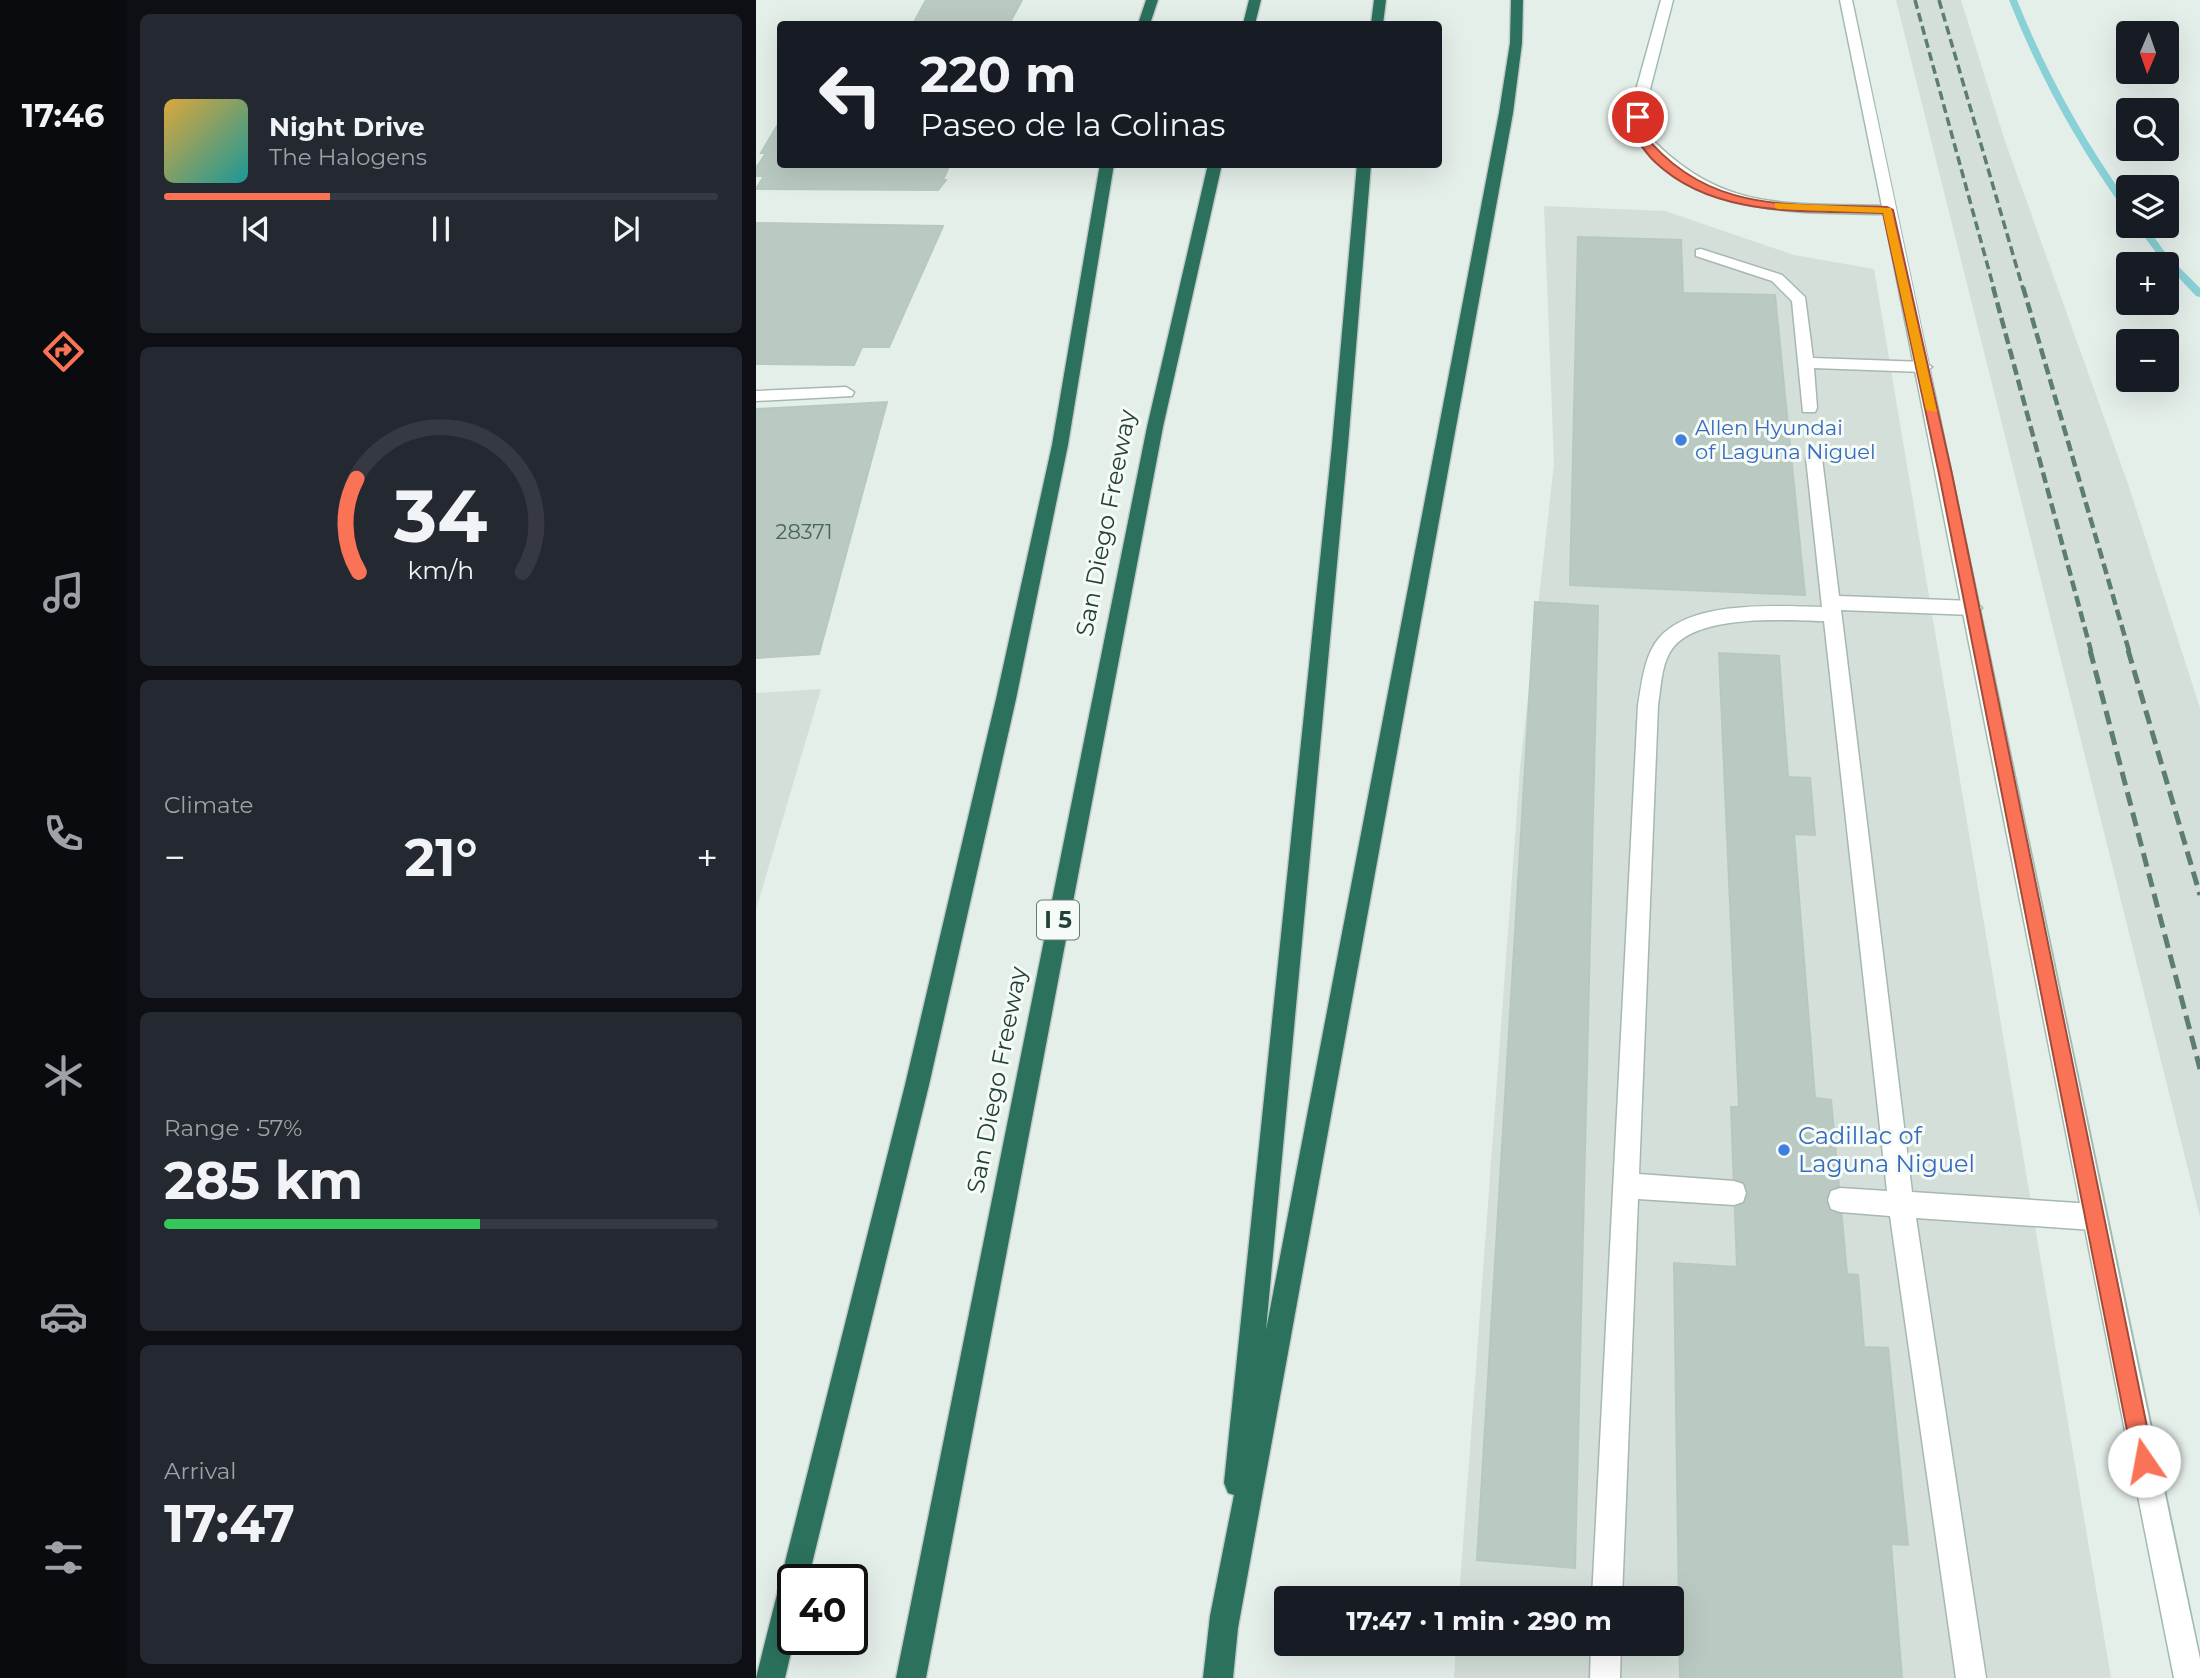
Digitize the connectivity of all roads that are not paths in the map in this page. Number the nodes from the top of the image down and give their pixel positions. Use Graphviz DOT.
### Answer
graph roads {
  1 [pos="1152,0"];
  2 [pos="1255,0"];
  3 [pos="1380,0"];
  4 [pos="1517,0"];
  5 [pos="1667,0"];
  6 [pos="1846,0"];
  7 [pos="1145,21"];
  8 [pos="1250,21"];
  9 [pos="1377,21"];
  10 [pos="1106,168"];
  11 [pos="1213,168"];
  12 [pos="1364,168"];
  13 [pos="1887,210"];
  14 [pos="1701,253"];
  15 [pos="1806,363"];
  16 [pos="1924,367"];
  17 [pos="846,392"];
  18 [pos="756,396"];
  19 [pos="1809,408"];
  20 [pos="1814,458"];
  21 [pos="1834,608"];
  22 [pos="1973,608"];
  23 [pos="1626,1185"];
  24 [pos="1734,1193"];
  25 [pos="1840,1200"];
  26 [pos="1900,1204"];
  27 [pos="2093,1217"];
  28 [pos="798,1564"];
  29 [pos="1608,1586"];
  30 [pos="1224,1627"];
  31 [pos="777,1649"];
  32 [pos="1606,1656"];
  33 [pos="770,1678"];
  34 [pos="911,1678"];
  35 [pos="1218,1678"];
  36 [pos="1605,1678"];
  37 [pos="1971,1678"];
  38 [pos="2189,1678"];
  1 -- 7 [label="highway"];
  2 -- 8 [label="highway"];
  3 -- 9 [label="highway"];
  4 -- 30 [label="highway"];
  5 -- 13 [label="street"];
  6 -- 13 [label="street"];
  10 -- 28 [label="highway"];
  11 -- 34 [label="highway, San Diego Freeway / I 5"];
  12 -- 30 [label="highway"];
  13 -- 16 [label="street"];
  14 -- 15 [label="street"];
  15 -- 16 [label="street"];
  15 -- 19 [label="street"];
  16 -- 22 [label="street"];
  17 -- 18 [label="street"];
  20 -- 21 [label="street"];
  21 -- 22 [label="street"];
  21 -- 23 [label="street"];
  21 -- 26 [label="street"];
  22 -- 27 [label="street"];
  23 -- 24 [label="street"];
  23 -- 29 [label="street"];
  25 -- 26 [label="street"];
  26 -- 27 [label="street"];
  26 -- 37 [label="street"];
  27 -- 38 [label="street"];
  30 -- 35 [label="highway"];
  31 -- 33 [label="highway"];
  32 -- 36 [label="street"];
}
